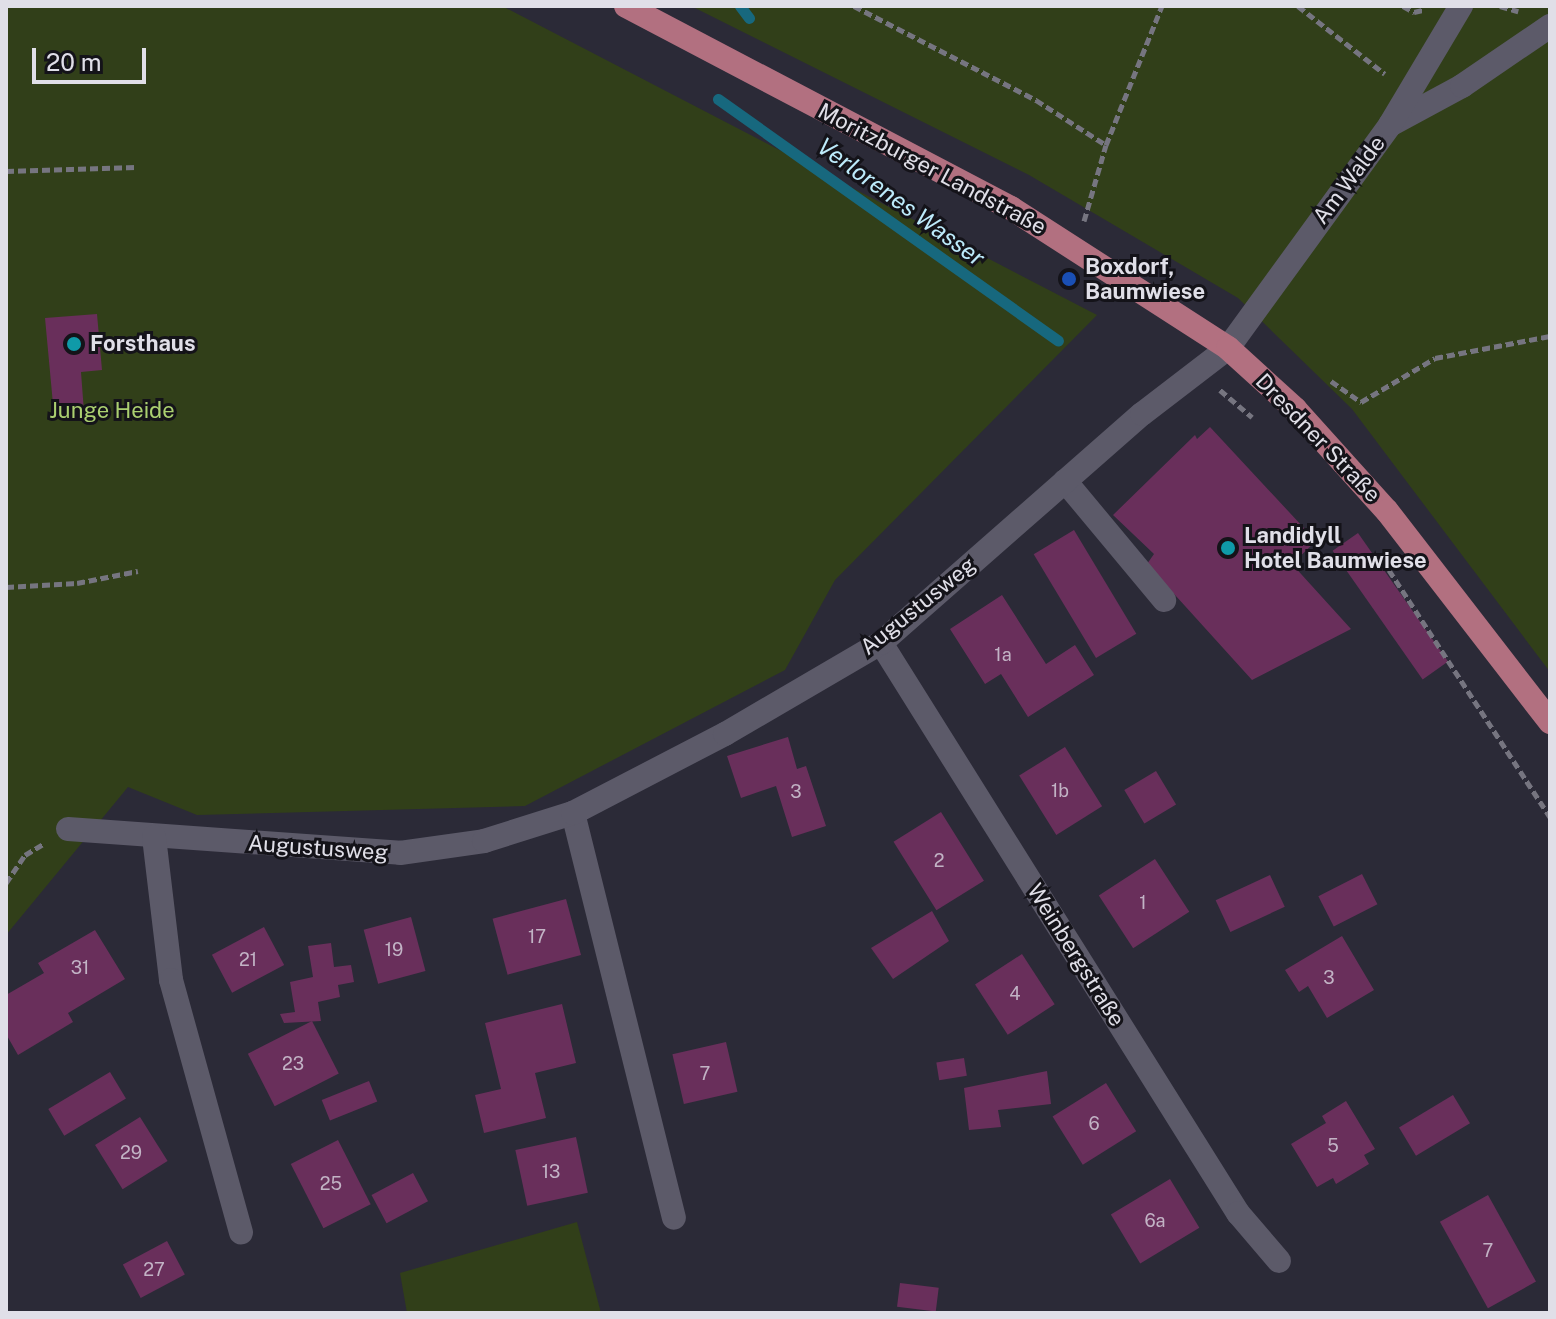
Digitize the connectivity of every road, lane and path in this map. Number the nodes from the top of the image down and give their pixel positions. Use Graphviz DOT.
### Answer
graph roads {
  1 [pos="626,6"];
  2 [pos="854,6"];
  3 [pos="1162,6"];
  4 [pos="1298,6"];
  5 [pos="1461,6"];
  6 [pos="1550,26"];
  7 [pos="1406,91"];
  8 [pos="1390,125"];
  9 [pos="1106,145"];
  10 [pos="136,167"];
  11 [pos="6,171"];
  12 [pos="1075,248"];
  13 [pos="1550,336"];
  14 [pos="1228,348"];
  15 [pos="1199,372"];
  16 [pos="1331,381"];
  17 [pos="1259,422"];
  18 [pos="1065,481"];
  19 [pos="1383,561"];
  20 [pos="138,571"];
  21 [pos="6,587"];
  22 [pos="1164,600"];
  23 [pos="881,643"];
  24 [pos="1550,722"];
  25 [pos="573,813"];
  26 [pos="1550,817"];
  27 [pos="68,829"];
  28 [pos="154,837"];
  29 [pos="6,883"];
  30 [pos="674,1218"];
  31 [pos="241,1232"];
  32 [pos="1279,1261"];
  1 -- 12 [label="main road, Moritzburger Landstraße"];
  2 -- 9 [label="path"];
  3 -- 9 [label="path"];
  4 -- 7 [label="path"];
  5 -- 7 [label="street, Am Walde"];
  6 -- 8 [label="street"];
  7 -- 8 [label="street, Am Walde"];
  8 -- 14 [label="street, Am Walde"];
  9 -- 12 [label="path"];
  10 -- 11 [label="path"];
  12 -- 14 [label="main road, Moritzburger Landstraße"];
  13 -- 16 [label="path"];
  14 -- 15 [label="street, Augustusweg"];
  14 -- 24 [label="main road, Dresdner Straße"];
  15 -- 17 [label="path"];
  15 -- 18 [label="street, Augustusweg"];
  18 -- 22 [label="street"];
  18 -- 23 [label="street, Augustusweg"];
  19 -- 26 [label="path"];
  20 -- 21 [label="path"];
  23 -- 25 [label="street, Augustusweg"];
  23 -- 32 [label="street, Weinbergstraße"];
  25 -- 28 [label="street, Augustusweg"];
  25 -- 30 [label="street"];
  27 -- 28 [label="street, Augustusweg"];
  27 -- 29 [label="path"];
  28 -- 31 [label="street"];
}
